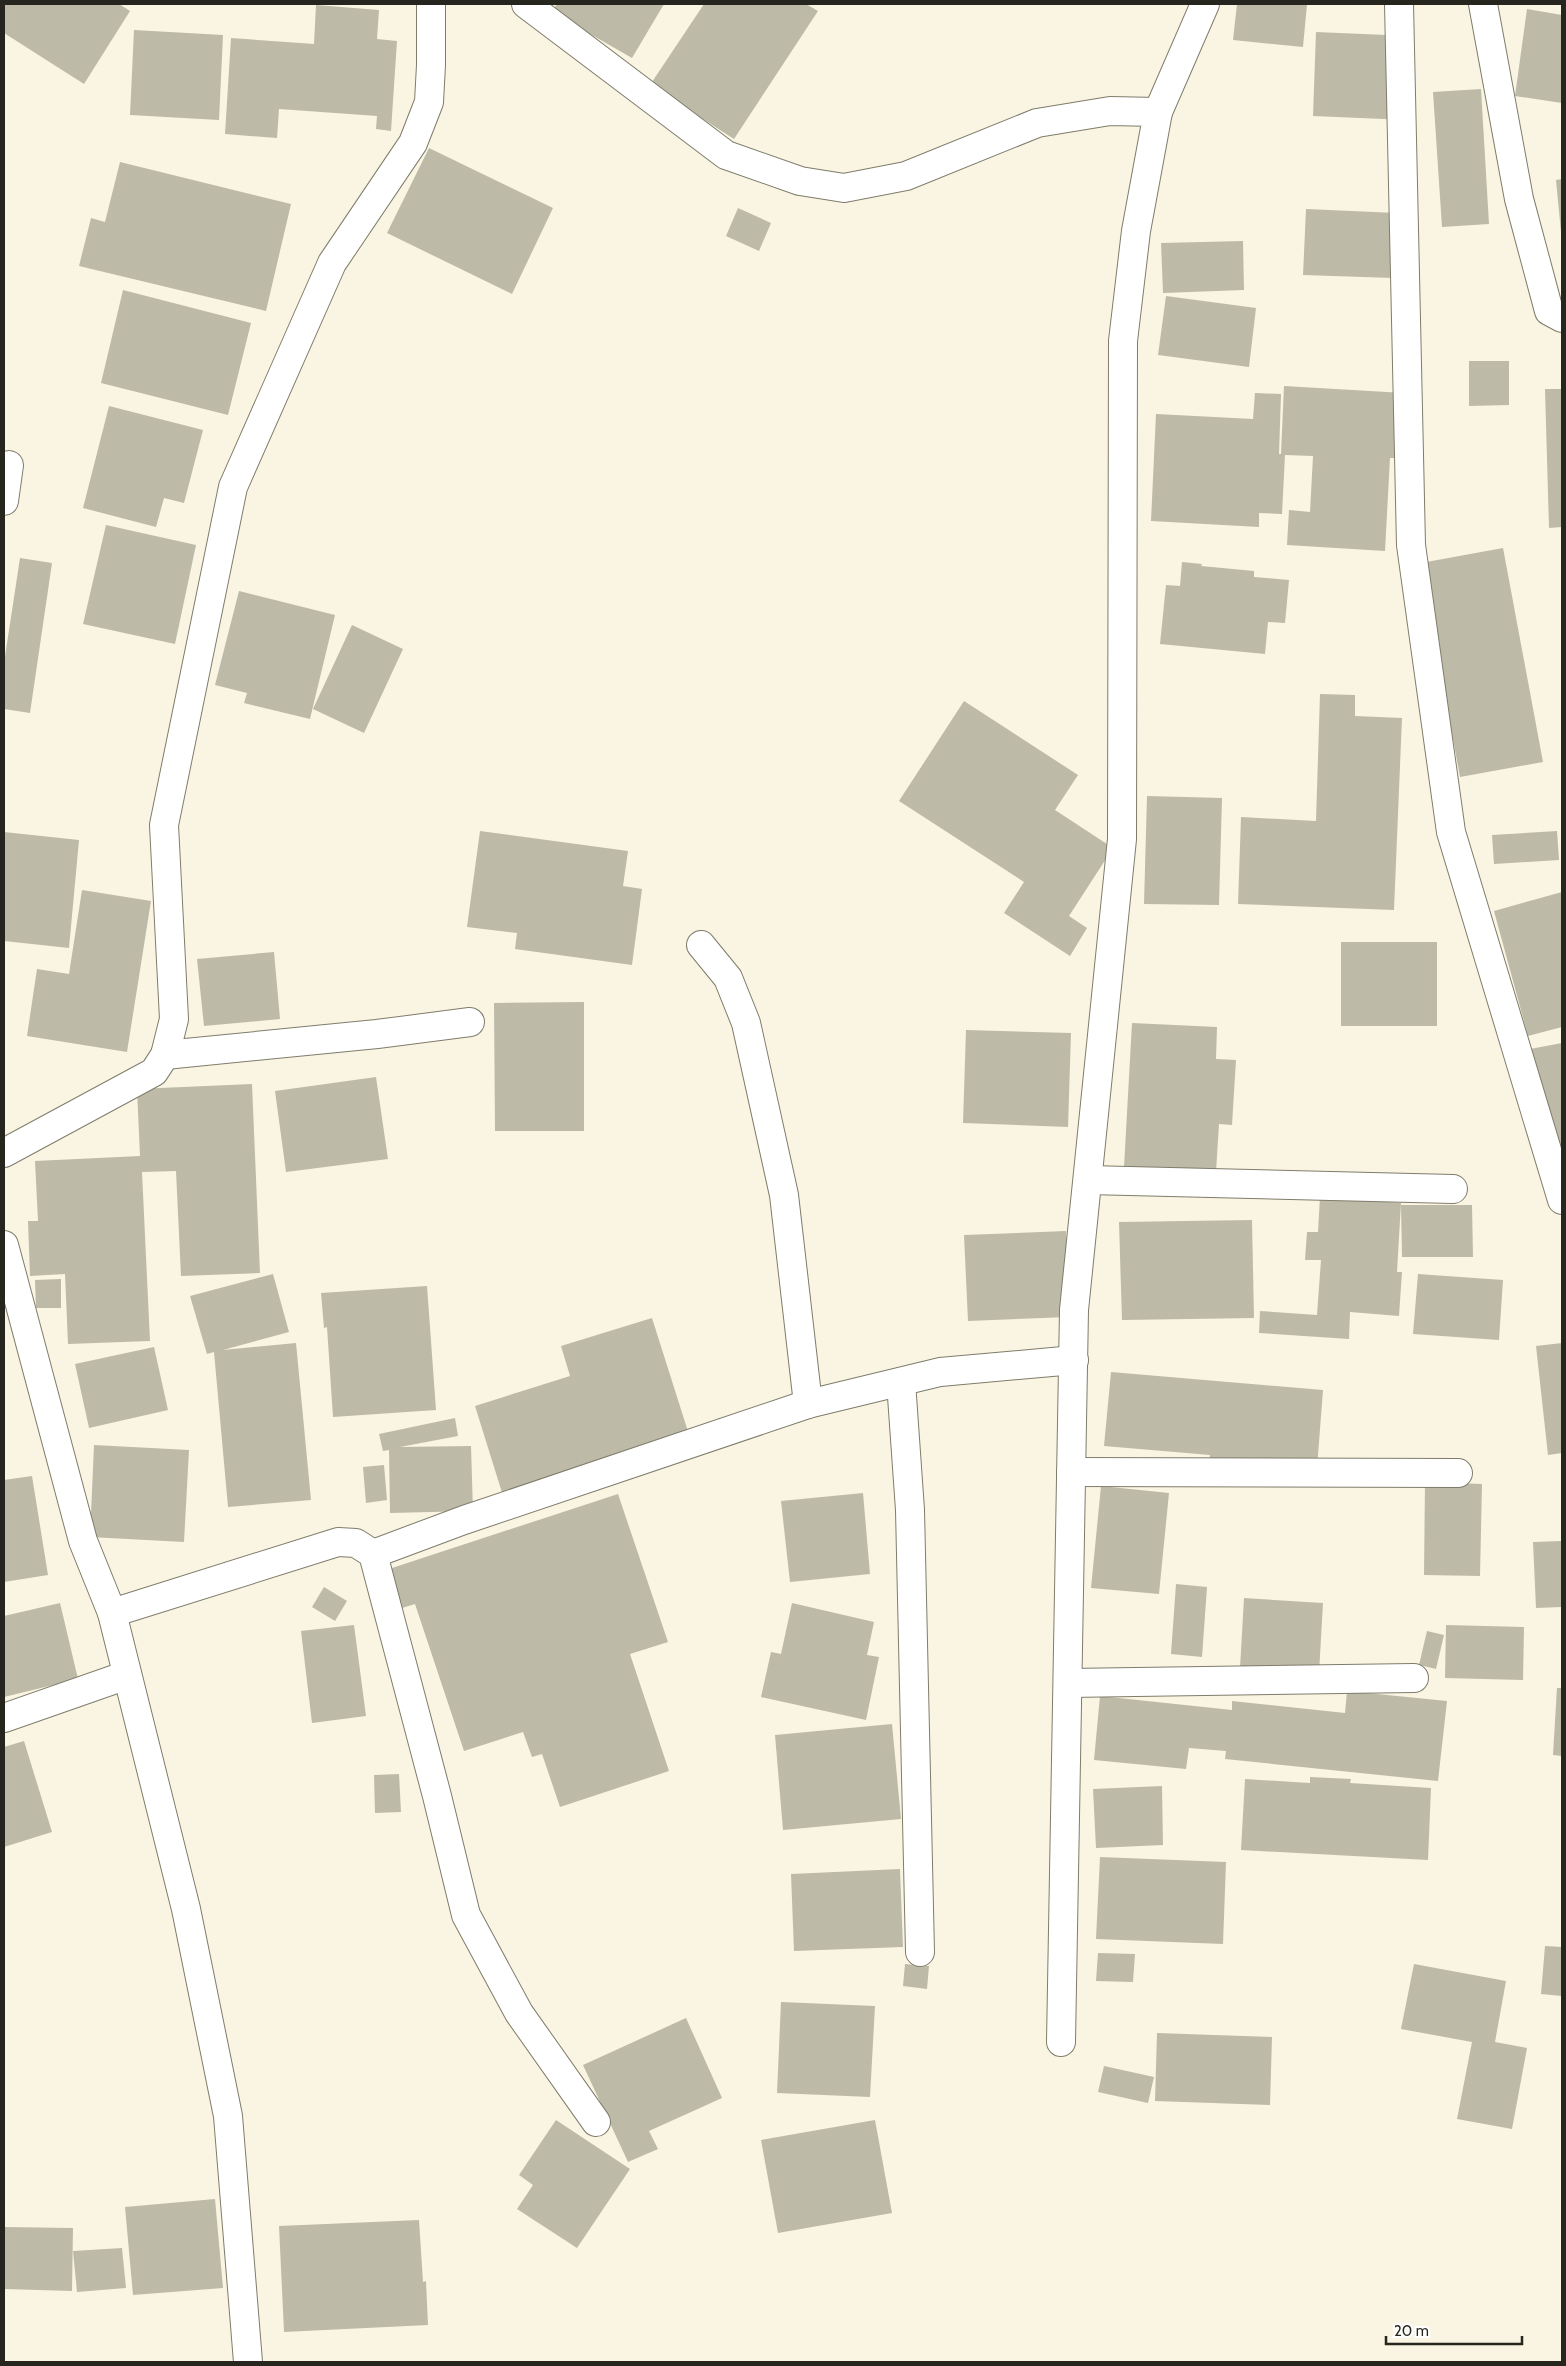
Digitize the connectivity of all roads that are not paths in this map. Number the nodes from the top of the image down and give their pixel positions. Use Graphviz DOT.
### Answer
graph roads {
  1 [pos="431,4"];
  2 [pos="526,4"];
  3 [pos="1205,4"];
  4 [pos="1399,4"];
  5 [pos="1483,4"];
  6 [pos="1158,112"];
  7 [pos="1562,318"];
  8 [pos="9,465"];
  9 [pos="4,501"];
  10 [pos="701,945"];
  11 [pos="470,1022"];
  12 [pos="165,1055"];
  13 [pos="4,1153"];
  14 [pos="1088,1180"];
  15 [pos="1453,1189"];
  16 [pos="1562,1200"];
  17 [pos="4,1245"];
  18 [pos="1074,1360"];
  19 [pos="901,1382"];
  20 [pos="808,1404"];
  21 [pos="1072,1472"];
  22 [pos="1458,1473"];
  23 [pos="373,1554"];
  24 [pos="112,1613"];
  25 [pos="127,1675"];
  26 [pos="1414,1678"];
  27 [pos="1068,1683"];
  28 [pos="4,1718"];
  29 [pos="920,1952"];
  30 [pos="1061,2042"];
  31 [pos="596,2122"];
  32 [pos="248,2362"];
  1 -- 12 [label="street"];
  2 -- 6 [label="street"];
  3 -- 6 [label="street"];
  4 -- 16 [label="street"];
  5 -- 7 [label="street"];
  6 -- 14 [label="street"];
  8 -- 9 [label="street"];
  10 -- 20 [label="street"];
  11 -- 12 [label="street"];
  12 -- 13 [label="street"];
  14 -- 15 [label="street"];
  14 -- 18 [label="street"];
  17 -- 24 [label="street"];
  18 -- 19 [label="street"];
  18 -- 21 [label="street"];
  19 -- 20 [label="street"];
  19 -- 29 [label="street"];
  20 -- 23 [label="street"];
  21 -- 22 [label="street"];
  21 -- 27 [label="street"];
  23 -- 24 [label="street"];
  23 -- 31 [label="street"];
  24 -- 25 [label="street"];
  25 -- 28 [label="street"];
  25 -- 32 [label="street"];
  26 -- 27 [label="street"];
  27 -- 30 [label="street"];
}
